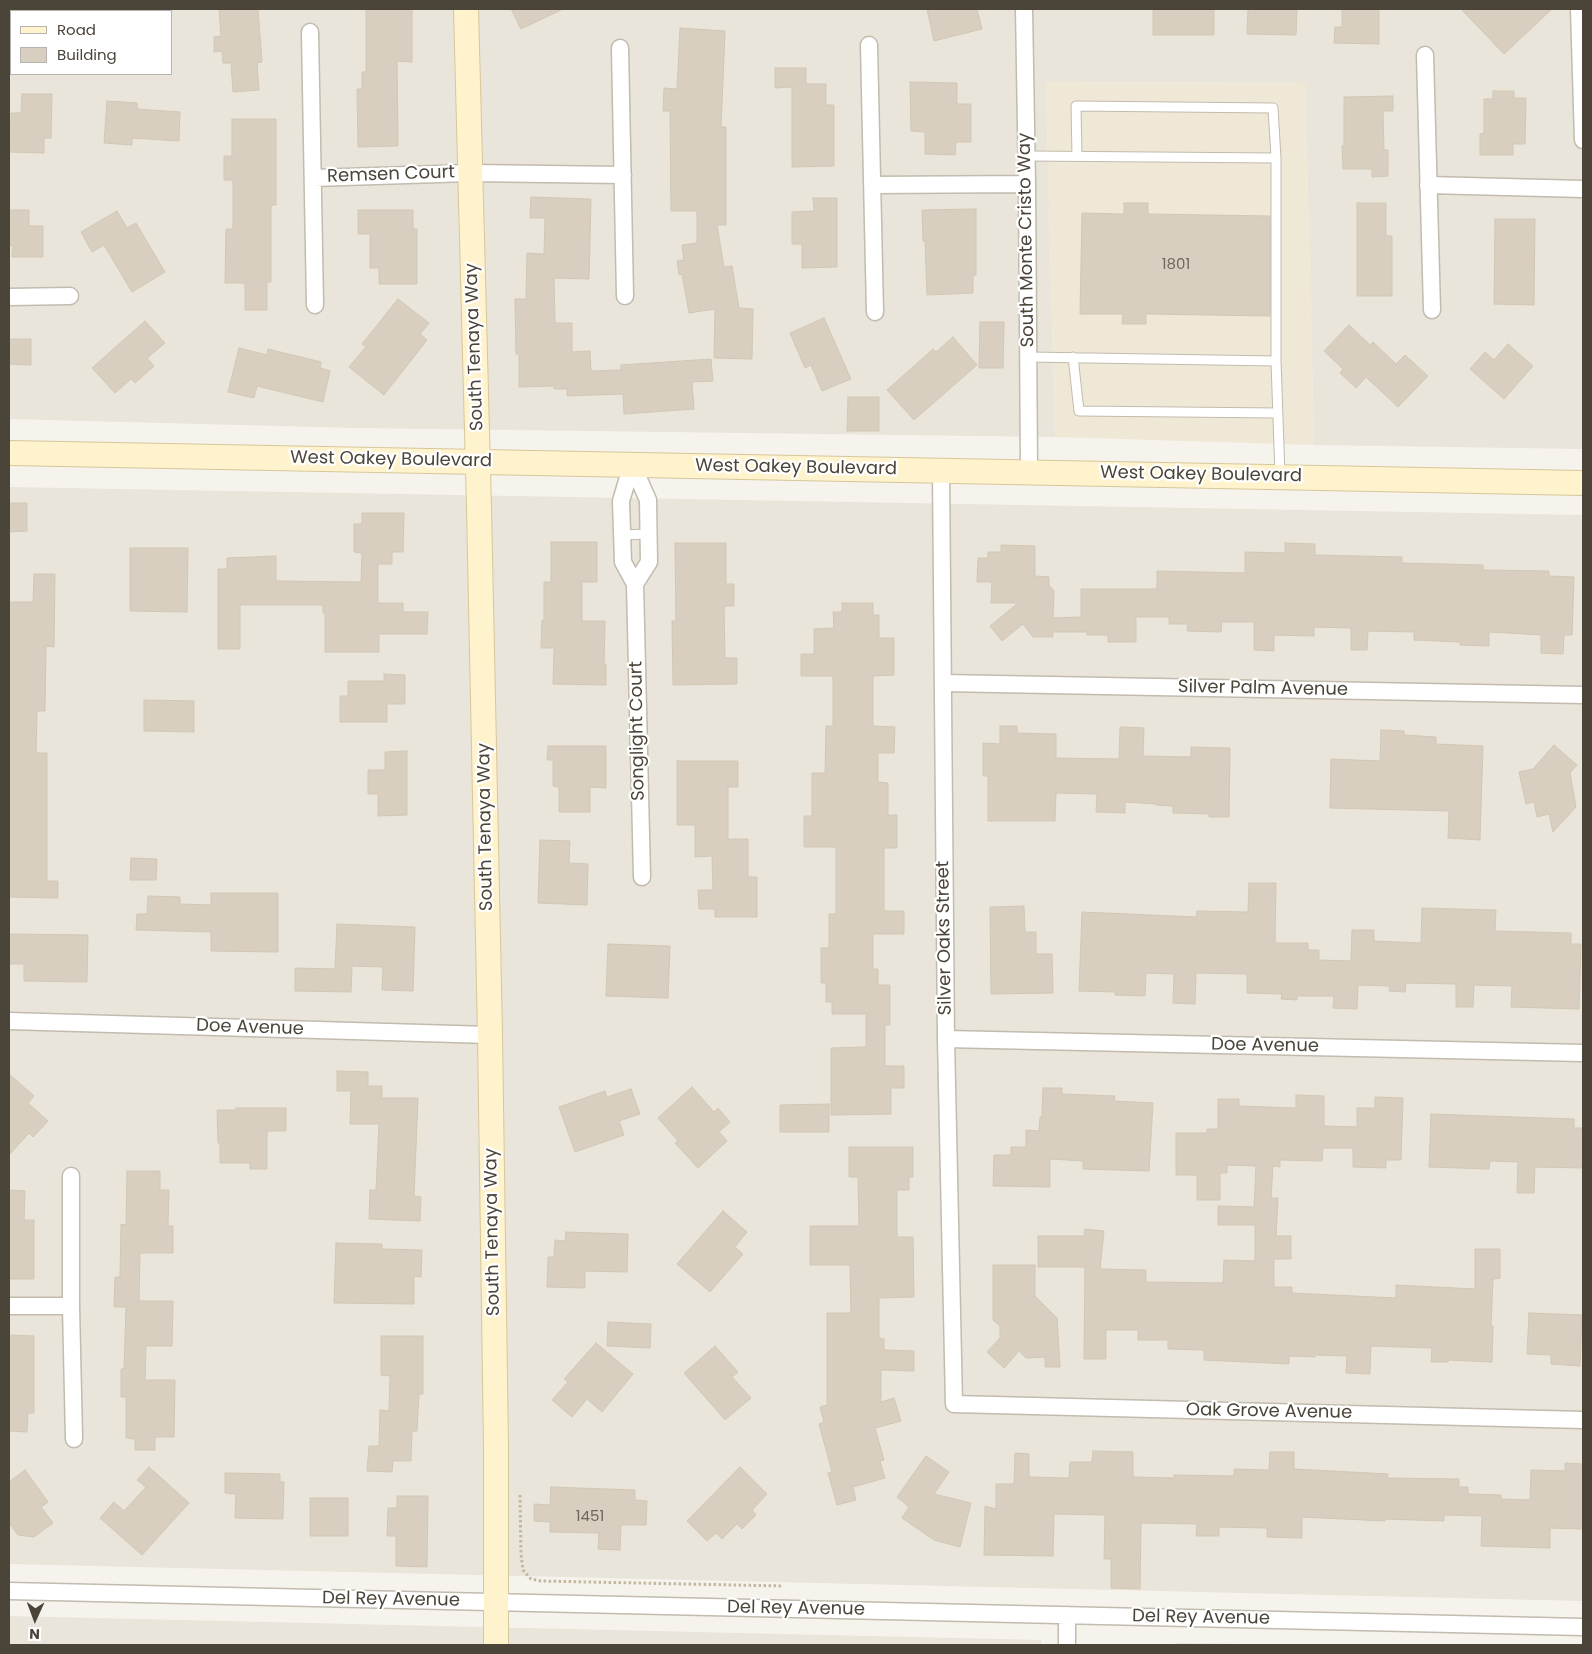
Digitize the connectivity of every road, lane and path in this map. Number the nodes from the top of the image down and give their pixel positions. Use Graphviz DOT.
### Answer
graph roads {
  1 [pos="466,9"];
  2 [pos="1024,9"];
  3 [pos="1579,9"];
  4 [pos="310,32"];
  5 [pos="869,45"];
  6 [pos="620,48"];
  7 [pos="1425,55"];
  8 [pos="1583,140"];
  9 [pos="1026,156"];
  10 [pos="1077,156"];
  11 [pos="1276,158"];
  12 [pos="470,173"];
  13 [pos="622,175"];
  14 [pos="313,178"];
  15 [pos="1027,184"];
  16 [pos="873,185"];
  17 [pos="1428,185"];
  18 [pos="1583,189"];
  19 [pos="70,296"];
  20 [pos="625,296"];
  21 [pos="9,297"];
  22 [pos="315,305"];
  23 [pos="1432,310"];
  24 [pos="876,312"];
  25 [pos="1028,357"];
  26 [pos="1073,357"];
  27 [pos="1276,361"];
  28 [pos="1277,414"];
  29 [pos="9,454"];
  30 [pos="478,461"];
  31 [pos="632,464"];
  32 [pos="941,471"];
  33 [pos="1029,471"];
  34 [pos="1280,476"];
  35 [pos="1583,483"];
  36 [pos="648,534"];
  37 [pos="622,535"];
  38 [pos="635,584"];
  39 [pos="943,683"];
  40 [pos="1583,695"];
  41 [pos="642,878"];
  42 [pos="9,1021"];
  43 [pos="490,1035"];
  44 [pos="946,1039"];
  45 [pos="1583,1053"];
  46 [pos="71,1176"];
  47 [pos="9,1306"];
  48 [pos="71,1306"];
  49 [pos="954,1404"];
  50 [pos="1583,1420"];
  51 [pos="74,1439"];
  52 [pos="520,1496"];
  53 [pos="783,1586"];
  54 [pos="9,1591"];
  55 [pos="495,1602"];
  56 [pos="1067,1615"];
  57 [pos="1583,1627"];
  58 [pos="496,1645"];
  59 [pos="1067,1645"];
  1 -- 12 [label="street, South Tenaya Way"];
  2 -- 9 [label="street, South Monte Cristo Way"];
  3 -- 8 [label="street"];
  4 -- 14 [label="street, Remsen Court"];
  5 -- 16 [label="street"];
  6 -- 13 [label="street"];
  7 -- 17 [label="street"];
  9 -- 10 [label="lane"];
  9 -- 15 [label="street, South Monte Cristo Way"];
  10 -- 11 [label="lane"];
  10 -- 11 [label="lane"];
  11 -- 27 [label="lane"];
  12 -- 13 [label="street, Remsen Court"];
  12 -- 14 [label="street, Remsen Court"];
  12 -- 30 [label="street, South Tenaya Way"];
  13 -- 20 [label="street"];
  14 -- 22 [label="street, Remsen Court"];
  15 -- 16 [label="street"];
  15 -- 25 [label="street, South Monte Cristo Way"];
  16 -- 24 [label="street"];
  17 -- 18 [label="street"];
  17 -- 23 [label="street"];
  19 -- 21 [label="street"];
  25 -- 26 [label="lane"];
  25 -- 33 [label="street, South Monte Cristo Way"];
  26 -- 27 [label="lane"];
  26 -- 28 [label="lane"];
  27 -- 28 [label="lane"];
  28 -- 34 [label="lane"];
  29 -- 30 [label="street, West Oakey Boulevard"];
  30 -- 31 [label="street, West Oakey Boulevard"];
  30 -- 43 [label="street, South Tenaya Way"];
  31 -- 32 [label="street, West Oakey Boulevard"];
  31 -- 36 [label="street"];
  31 -- 37 [label="street, Songlight Court"];
  32 -- 33 [label="street, West Oakey Boulevard"];
  32 -- 39 [label="street, Silver Oaks Street"];
  33 -- 34 [label="street, West Oakey Boulevard"];
  34 -- 35 [label="street, West Oakey Boulevard"];
  36 -- 37 [label="lane"];
  36 -- 38 [label="street"];
  37 -- 38 [label="street, Songlight Court"];
  38 -- 41 [label="street, Songlight Court"];
  39 -- 40 [label="street, Silver Palm Avenue"];
  39 -- 44 [label="street, Silver Oaks Street"];
  42 -- 43 [label="street, Doe Avenue"];
  43 -- 55 [label="street, South Tenaya Way"];
  44 -- 45 [label="street, Doe Avenue"];
  44 -- 49 [label="street, Silver Oaks Street"];
  46 -- 48 [label="street"];
  47 -- 48 [label="street"];
  48 -- 51 [label="street"];
  49 -- 50 [label="street, Oak Grove Avenue"];
  52 -- 53 [label="path"];
  54 -- 55 [label="street, Del Rey Avenue"];
  55 -- 56 [label="street, Del Rey Avenue"];
  55 -- 58 [label="street, South Tenaya Way"];
  56 -- 57 [label="street, Del Rey Avenue"];
  56 -- 59 [label="street"];
}
